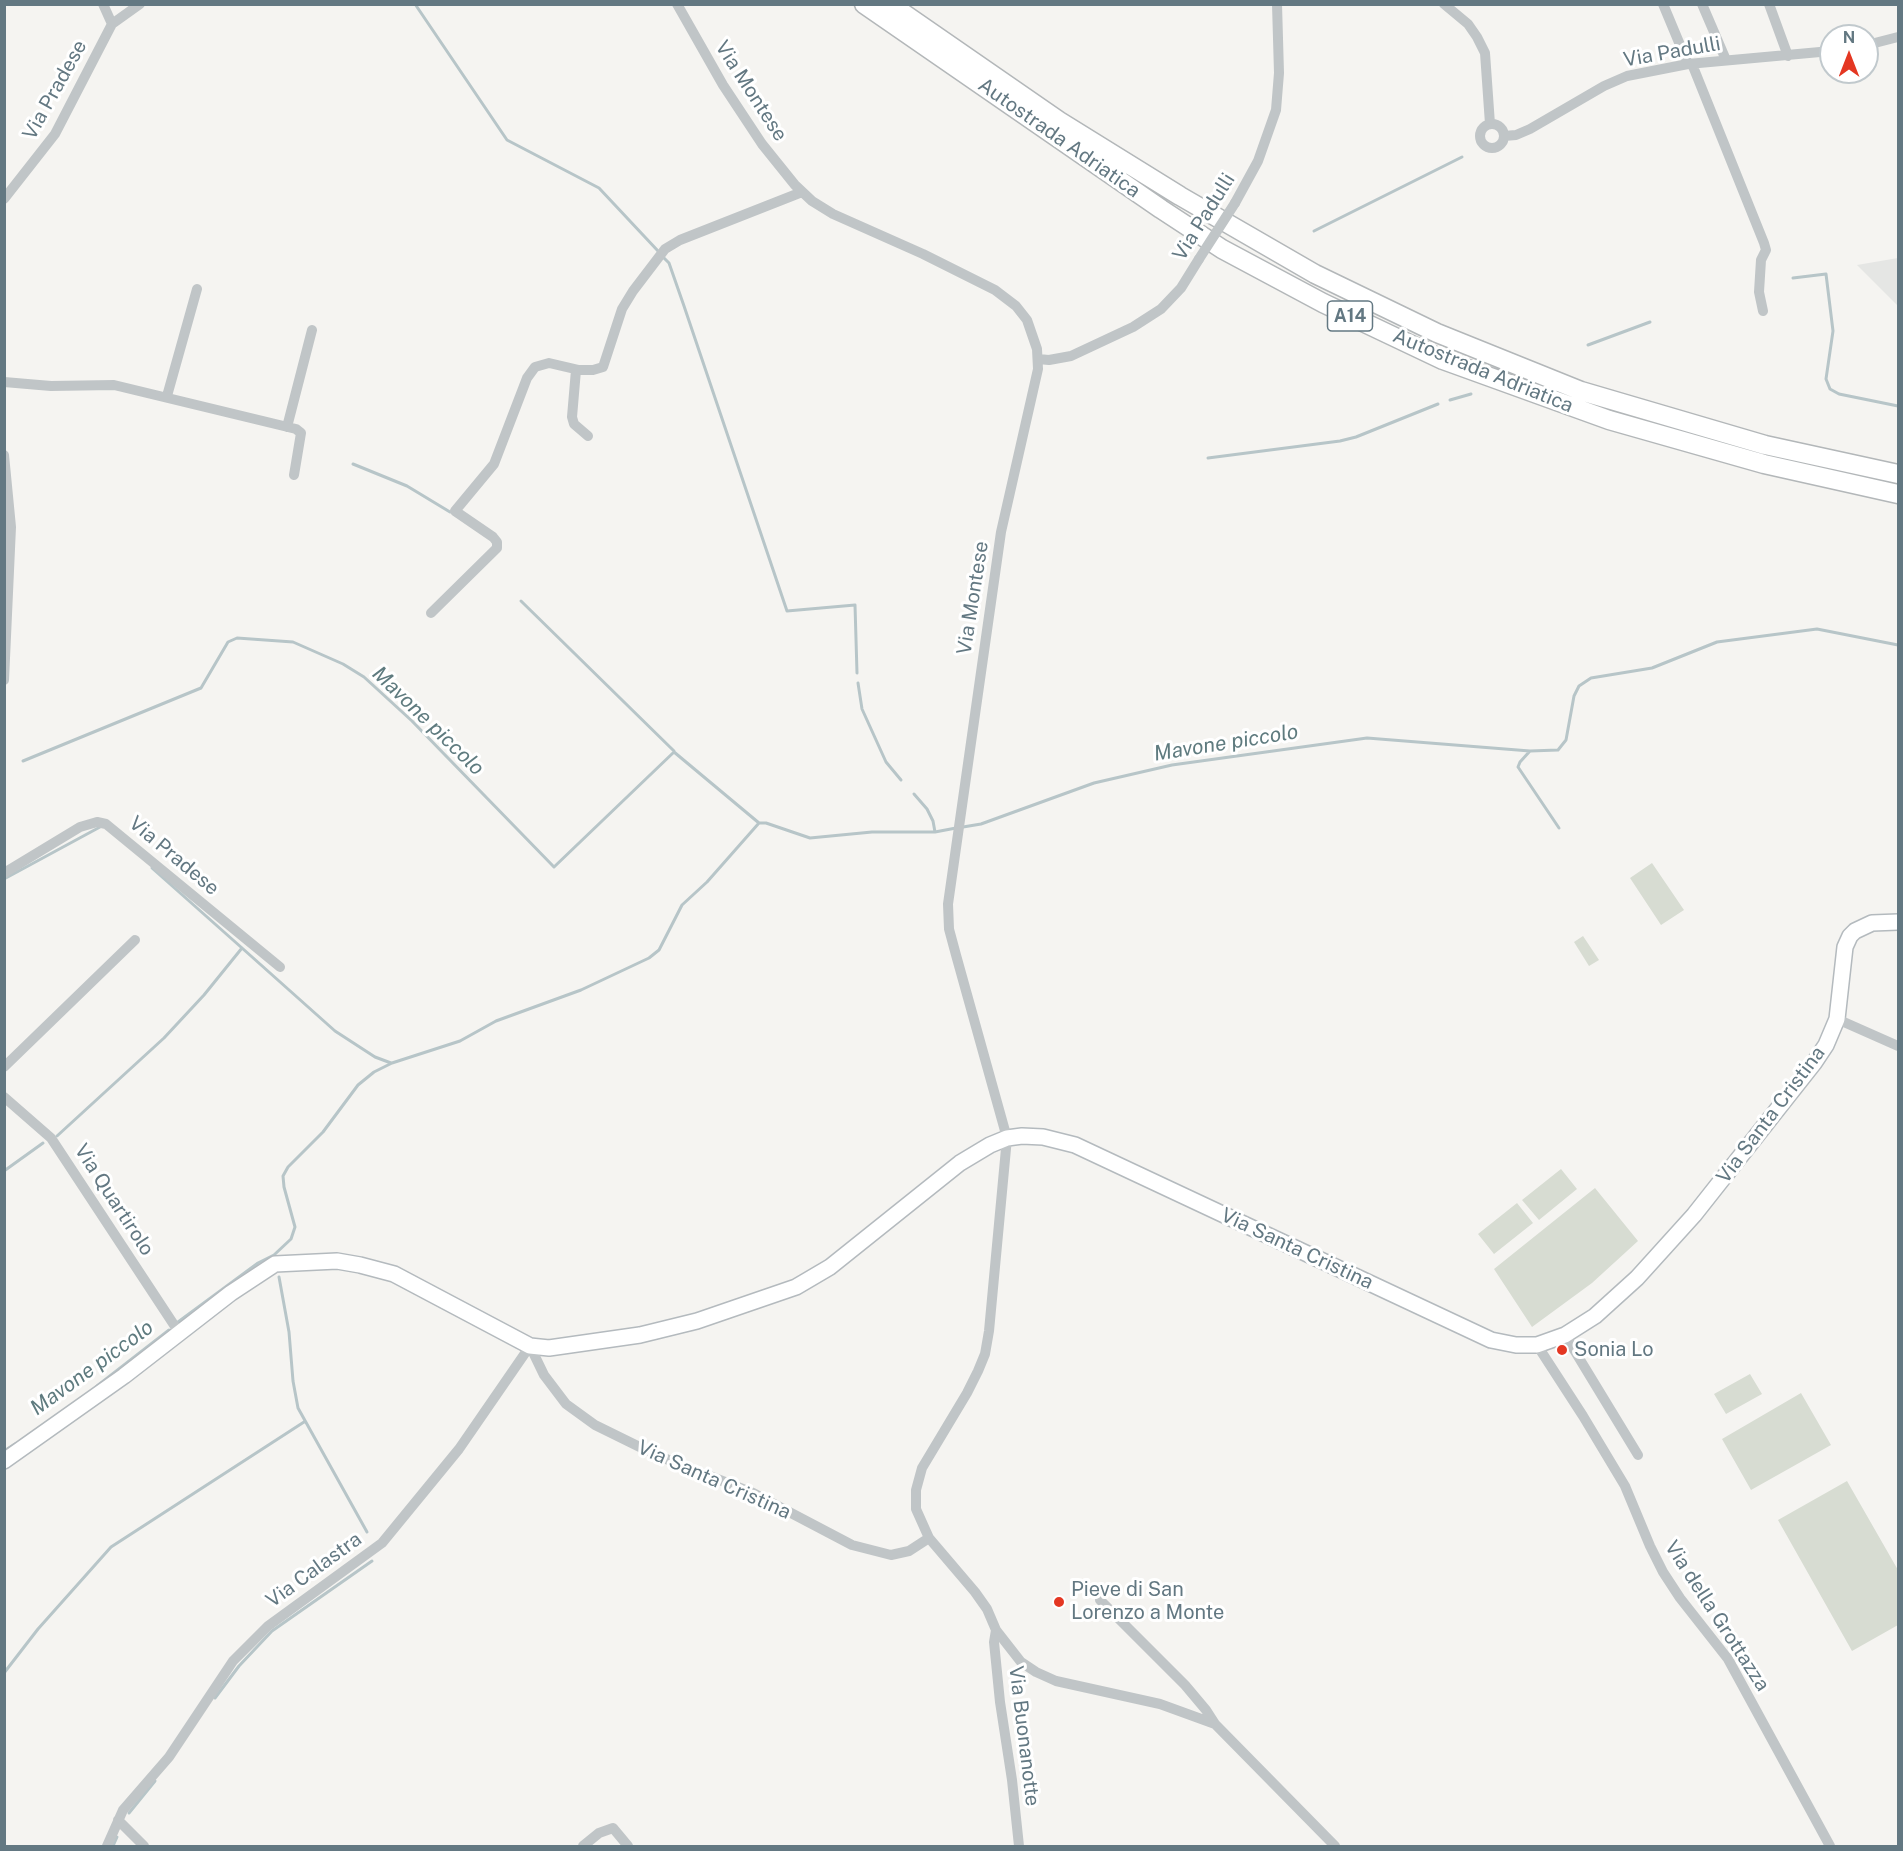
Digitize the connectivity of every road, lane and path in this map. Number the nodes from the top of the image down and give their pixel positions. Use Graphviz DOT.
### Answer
graph roads {
  1 [pos="103,4"];
  2 [pos="140,4"];
  3 [pos="677,4"];
  4 [pos="864,4"];
  5 [pos="890,4"];
  6 [pos="1277,4"];
  7 [pos="1444,4"];
  8 [pos="1663,4"];
  9 [pos="1702,4"];
  10 [pos="1769,4"];
  11 [pos="112,24"];
  12 [pos="1899,37"];
  13 [pos="1879,42"];
  14 [pos="1819,52"];
  15 [pos="1788,56"];
  16 [pos="1726,60"];
  17 [pos="1690,64"];
  18 [pos="1490,124"];
  19 [pos="1504,136"];
  20 [pos="802,192"];
  21 [pos="4,199"];
  22 [pos="196,289"];
  23 [pos="1763,311"];
  24 [pos="312,330"];
  25 [pos="1038,358"];
  26 [pos="576,370"];
  27 [pos="4,382"];
  28 [pos="167,396"];
  29 [pos="287,427"];
  30 [pos="588,436"];
  31 [pos="4,455"];
  32 [pos="1899,474"];
  33 [pos="294,475"];
  34 [pos="1899,494"];
  35 [pos="431,613"];
  36 [pos="4,681"];
  37 [pos="4,873"];
  38 [pos="1899,922"];
  39 [pos="135,940"];
  40 [pos="280,968"];
  41 [pos="1837,1018"];
  42 [pos="1899,1046"];
  43 [pos="4,1067"];
  44 [pos="4,1097"];
  45 [pos="1007,1138"];
  46 [pos="180,1334"];
  47 [pos="1565,1335"];
  48 [pos="1537,1345"];
  49 [pos="530,1346"];
  50 [pos="1638,1455"];
  51 [pos="4,1461"];
  52 [pos="929,1538"];
  53 [pos="1100,1600"];
  54 [pos="996,1630"];
  55 [pos="1215,1724"];
  56 [pos="118,1820"];
  57 [pos="107,1846"];
  58 [pos="144,1846"];
  59 [pos="584,1846"];
  60 [pos="628,1846"];
  61 [pos="1019,1846"];
  62 [pos="1335,1846"];
  63 [pos="1830,1846"];
  1 -- 11 [label="street"];
  2 -- 11 [label="street, Via Pradese"];
  3 -- 20 [label="street, Via Montese"];
  4 -- 34 [label="highway, Autostrada Adriatica / A14"];
  5 -- 32 [label="highway, Autostrada Adriatica / A14"];
  6 -- 25 [label="street, Via Padulli, bridge"];
  7 -- 18 [label="street"];
  8 -- 17 [label="street"];
  9 -- 16 [label="street"];
  10 -- 15 [label="street"];
  11 -- 21 [label="street, Via Pradese"];
  12 -- 13 [label="street"];
  14 -- 15 [label="street, Via Padulli"];
  15 -- 16 [label="street, Via Padulli"];
  16 -- 17 [label="street, Via Padulli"];
  17 -- 19 [label="street, Via Padulli"];
  17 -- 23 [label="street"];
  18 -- 19 [label="street"];
  18 -- 19 [label="street, Via Padulli"];
  20 -- 25 [label="street, Via Montese"];
  20 -- 26 [label="street"];
  22 -- 28 [label="street"];
  24 -- 29 [label="street"];
  25 -- 45 [label="street, Via Montese"];
  26 -- 30 [label="street"];
  26 -- 35 [label="street"];
  27 -- 28 [label="street"];
  28 -- 29 [label="street"];
  29 -- 33 [label="street"];
  31 -- 36 [label="street"];
  37 -- 40 [label="street, Via Pradese"];
  38 -- 41 [label="street, Via Santa Cristina"];
  39 -- 43 [label="street"];
  41 -- 42 [label="street"];
  41 -- 47 [label="street, Via Santa Cristina"];
  44 -- 46 [label="street, Via Quartirolo"];
  45 -- 48 [label="street, Via Santa Cristina"];
  45 -- 49 [label="street, Via Santa Cristina"];
  45 -- 52 [label="street"];
  46 -- 49 [label="street, Via Santa Cristina"];
  46 -- 51 [label="street, Via Santa Cristina"];
  47 -- 48 [label="street, Via Santa Cristina"];
  47 -- 50 [label="street"];
  48 -- 63 [label="street, Via della Grottazza"];
  49 -- 52 [label="street, Via Santa Cristina"];
  49 -- 56 [label="street, Via Calastra"];
  52 -- 54 [label="street"];
  53 -- 55 [label="street"];
  54 -- 55 [label="street"];
  54 -- 61 [label="street, Via Buonanotte"];
  55 -- 62 [label="street"];
  56 -- 57 [label="street, Via Calastra"];
  56 -- 58 [label="street"];
  59 -- 60 [label="street"];
}
